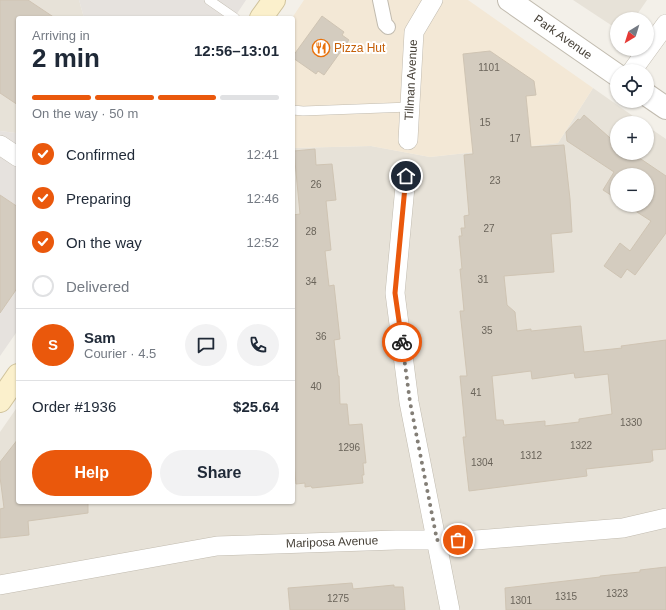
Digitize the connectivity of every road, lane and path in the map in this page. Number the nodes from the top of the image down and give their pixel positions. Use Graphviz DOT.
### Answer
graph roads {
  1 [pos="209,0"];
  2 [pos="274,0"];
  3 [pos="380,0"];
  4 [pos="433,0"];
  5 [pos="510,0"];
  6 [pos="232,16"];
  7 [pos="262,16"];
  8 [pos="666,24"];
  9 [pos="388,27"];
  10 [pos="637,64"];
  11 [pos="610,70"];
  12 [pos="654,100"];
  13 [pos="410,107"];
  14 [pos="666,108"];
  15 [pos="295,110"];
  16 [pos="408,140"];
  17 [pos="0,145"];
  18 [pos="16,156"];
  19 [pos="406,176"];
  20 [pos="16,378"];
  21 [pos="0,401"];
  22 [pos="666,518"];
  23 [pos="437,540"];
  24 [pos="0,585"];
  25 [pos="450,610"];
  1 -- 6 [label="lane"];
  2 -- 7 [label="main road"];
  3 -- 9 [label="street"];
  4 -- 13 [label="street, Tillman Avenue"];
  5 -- 11 [label="street, Park Avenue"];
  8 -- 10 [label="street"];
  12 -- 14 [label="street"];
  13 -- 15 [label="lane"];
  13 -- 16 [label="street, Tillman Avenue"];
  17 -- 18 [label="street"];
  19 -- 23 [label="street"];
  20 -- 21 [label="main road"];
  22 -- 23 [label="street, Mariposa Avenue"];
  23 -- 24 [label="street, Mariposa Avenue"];
  23 -- 25 [label="street"];
}
